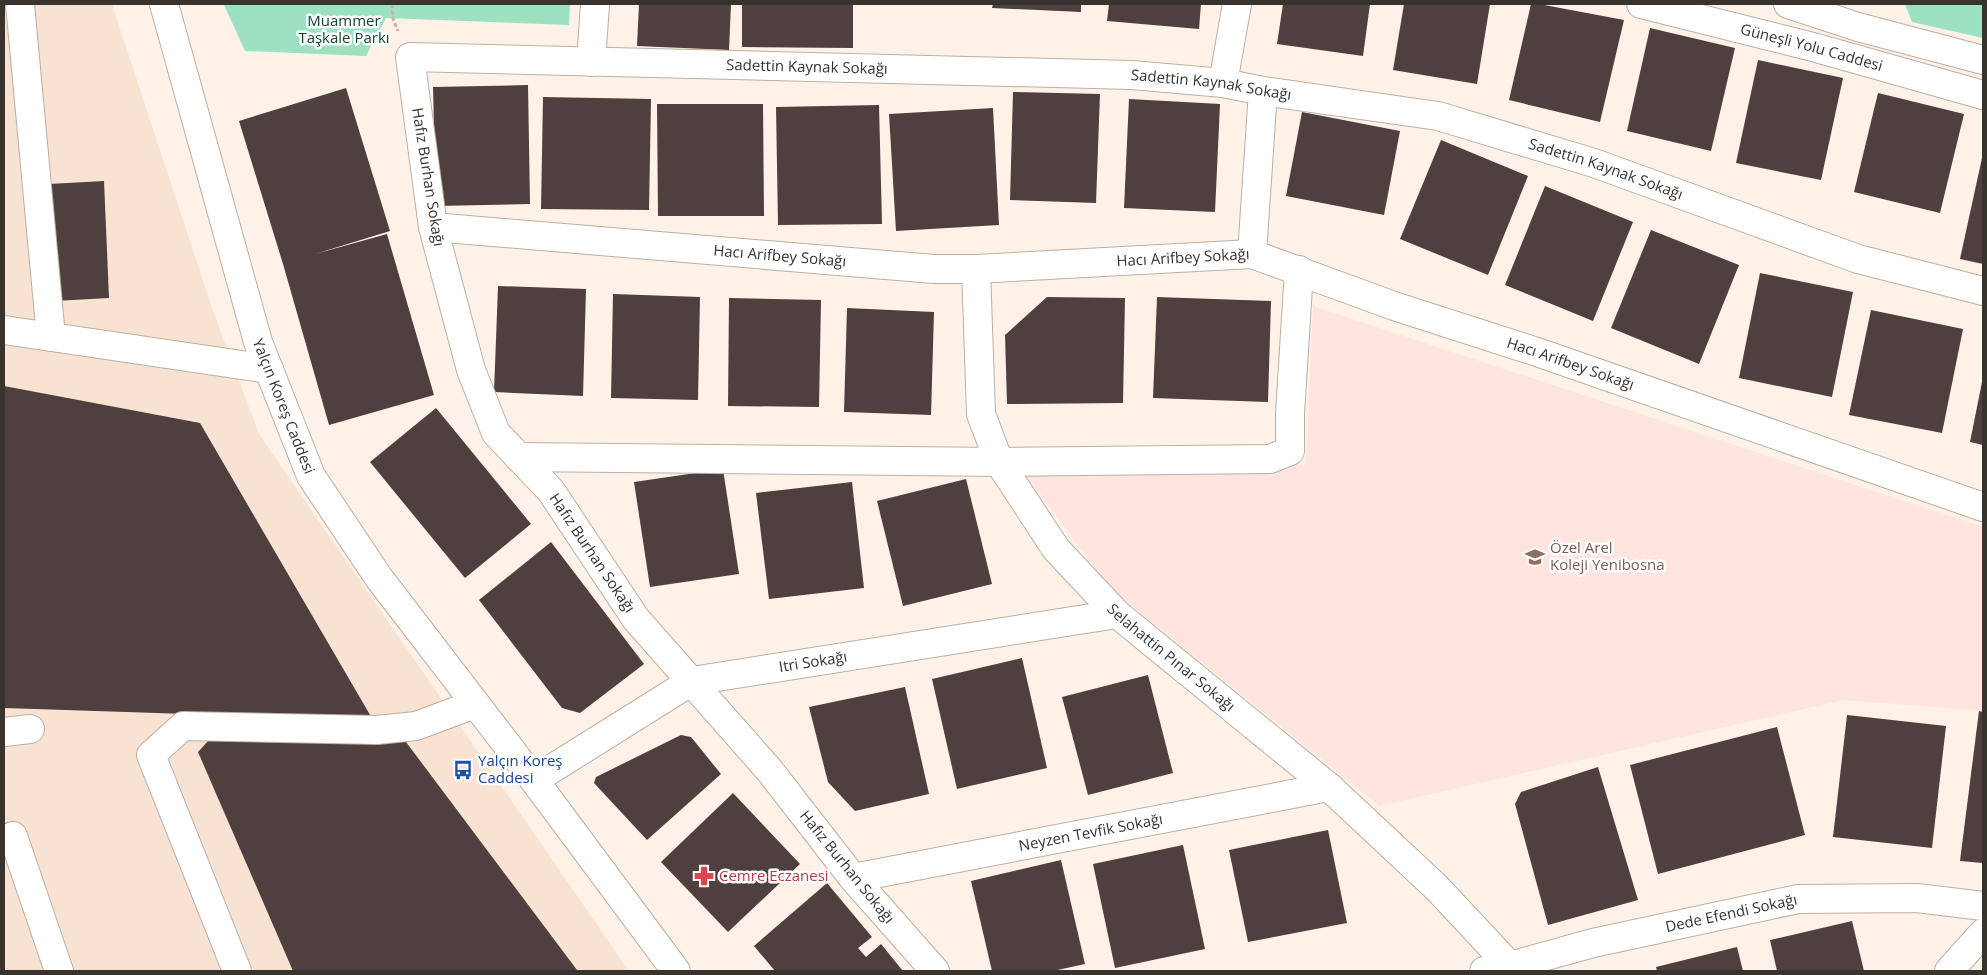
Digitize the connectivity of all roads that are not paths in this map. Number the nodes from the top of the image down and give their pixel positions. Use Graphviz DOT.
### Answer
graph roads {
  1 [pos="20,4"];
  2 [pos="164,4"];
  3 [pos="595,4"];
  4 [pos="1237,4"];
  5 [pos="1641,4"];
  6 [pos="1788,4"];
  7 [pos="410,57"];
  8 [pos="1983,60"];
  9 [pos="591,62"];
  10 [pos="1223,83"];
  11 [pos="1263,91"];
  12 [pos="1983,95"];
  13 [pos="433,227"];
  14 [pos="1252,254"];
  15 [pos="976,269"];
  16 [pos="1299,270"];
  17 [pos="1983,291"];
  18 [pos="4,330"];
  19 [pos="51,337"];
  20 [pos="269,369"];
  21 [pos="518,457"];
  22 [pos="999,462"];
  23 [pos="1983,507"];
  24 [pos="1117,614"];
  25 [pos="692,681"];
  26 [pos="475,704"];
  27 [pos="534,780"];
  28 [pos="1329,787"];
  29 [pos="13,836"];
  30 [pos="853,878"];
  31 [pos="1983,906"];
  32 [pos="1983,933"];
  33 [pos="1497,969"];
  34 [pos="58,971"];
  35 [pos="237,971"];
  36 [pos="676,971"];
  37 [pos="935,971"];
  38 [pos="1949,971"];
  1 -- 19 [label="street"];
  2 -- 20 [label="street, Yalçın Koreş Caddesi"];
  3 -- 9 [label="street"];
  4 -- 10 [label="street"];
  5 -- 12 [label="street, Güneşli Yolu Caddesi"];
  6 -- 8 [label="street"];
  7 -- 9 [label="street, Sadettin Kaynak Sokağı"];
  7 -- 13 [label="street, Hafız Burhan Sokağı"];
  9 -- 10 [label="street, Sadettin Kaynak Sokağı"];
  10 -- 11 [label="street, Sadettin Kaynak Sokağı"];
  11 -- 14 [label="street"];
  11 -- 17 [label="street, Sadettin Kaynak Sokağı"];
  13 -- 15 [label="street, Hacı Arifbey Sokağı"];
  13 -- 21 [label="street, Hafız Burhan Sokağı"];
  14 -- 15 [label="street, Hacı Arifbey Sokağı"];
  14 -- 16 [label="street, Hacı Arifbey Sokağı"];
  15 -- 22 [label="street, Selahattin Pınar Sokağı"];
  16 -- 22 [label="street"];
  16 -- 23 [label="street, Hacı Arifbey Sokağı"];
  18 -- 19 [label="street"];
  19 -- 20 [label="street"];
  20 -- 26 [label="street, Yalçın Koreş Caddesi"];
  21 -- 22 [label="street"];
  21 -- 25 [label="street, Hafız Burhan Sokağı"];
  22 -- 24 [label="street, Selahattin Pınar Sokağı"];
  24 -- 25 [label="street, Itri Sokağı"];
  24 -- 28 [label="street, Selahattin Pınar Sokağı"];
  25 -- 27 [label="street, Itri Sokağı"];
  25 -- 30 [label="street, Hafız Burhan Sokağı"];
  26 -- 27 [label="street, Yalçın Koreş Caddesi"];
  26 -- 35 [label="street"];
  27 -- 36 [label="street, Yalçın Koreş Caddesi"];
  28 -- 30 [label="street, Neyzen Tevfik Sokağı"];
  28 -- 33 [label="street, Selahattin Pınar Sokağı"];
  29 -- 34 [label="street"];
  30 -- 37 [label="street, Hafız Burhan Sokağı"];
  31 -- 33 [label="street, Dede Efendi Sokağı"];
  32 -- 38 [label="street"];
}
